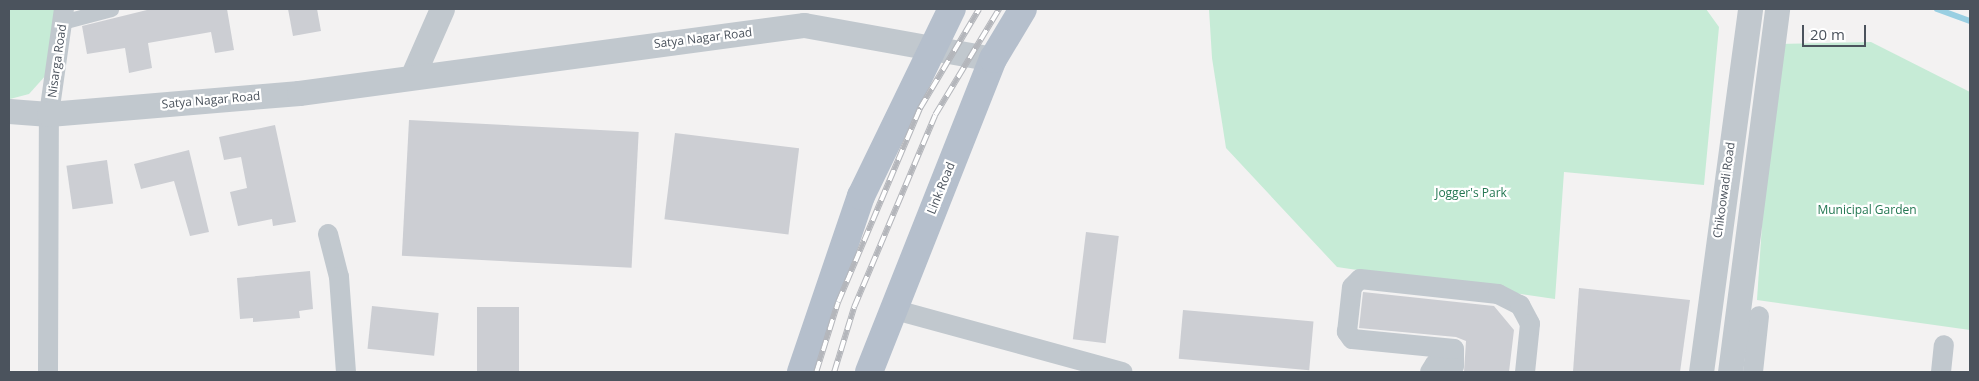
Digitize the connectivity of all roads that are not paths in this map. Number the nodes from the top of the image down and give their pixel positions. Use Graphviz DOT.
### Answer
graph roads {
  1 [pos="110,9"];
  2 [pos="442,9"];
  3 [pos="952,9"];
  4 [pos="1023,9"];
  5 [pos="1750,9"];
  6 [pos="1777,11"];
  7 [pos="63,16"];
  8 [pos="931,47"];
  9 [pos="992,59"];
  10 [pos="413,75"];
  11 [pos="9,111"];
  12 [pos="49,114"];
  13 [pos="328,234"];
  14 [pos="892,309"];
  15 [pos="1759,316"];
  16 [pos="1944,345"];
  17 [pos="1702,365"];
  18 [pos="1742,367"];
  19 [pos="48,372"];
  20 [pos="346,372"];
  21 [pos="801,372"];
  22 [pos="869,372"];
  23 [pos="1123,372"];
  24 [pos="1430,372"];
  25 [pos="1525,372"];
  26 [pos="1941,372"];
  1 -- 7 [label="street"];
  2 -- 10 [label="street"];
  3 -- 8 [label="main road"];
  4 -- 9 [label="main road, Link Road"];
  5 -- 17 [label="street, Chikoowadi Road"];
  6 -- 18 [label="street"];
  7 -- 12 [label="street, Nisarga Road"];
  8 -- 9 [label="street, Satya Nagar Road"];
  8 -- 10 [label="street, Satya Nagar Road"];
  8 -- 21 [label="main road"];
  9 -- 14 [label="main road, Link Road"];
  10 -- 12 [label="street, Satya Nagar Road"];
  11 -- 12 [label="street, Satya Nagar Road"];
  12 -- 19 [label="street, Nisarga Road"];
  13 -- 20 [label="street"];
  14 -- 22 [label="main road, Link Road"];
  14 -- 23 [label="street"];
  15 -- 18 [label="street"];
  16 -- 26 [label="street"];
  17 -- 18 [label="street"];
  24 -- 25 [label="street"];
}
